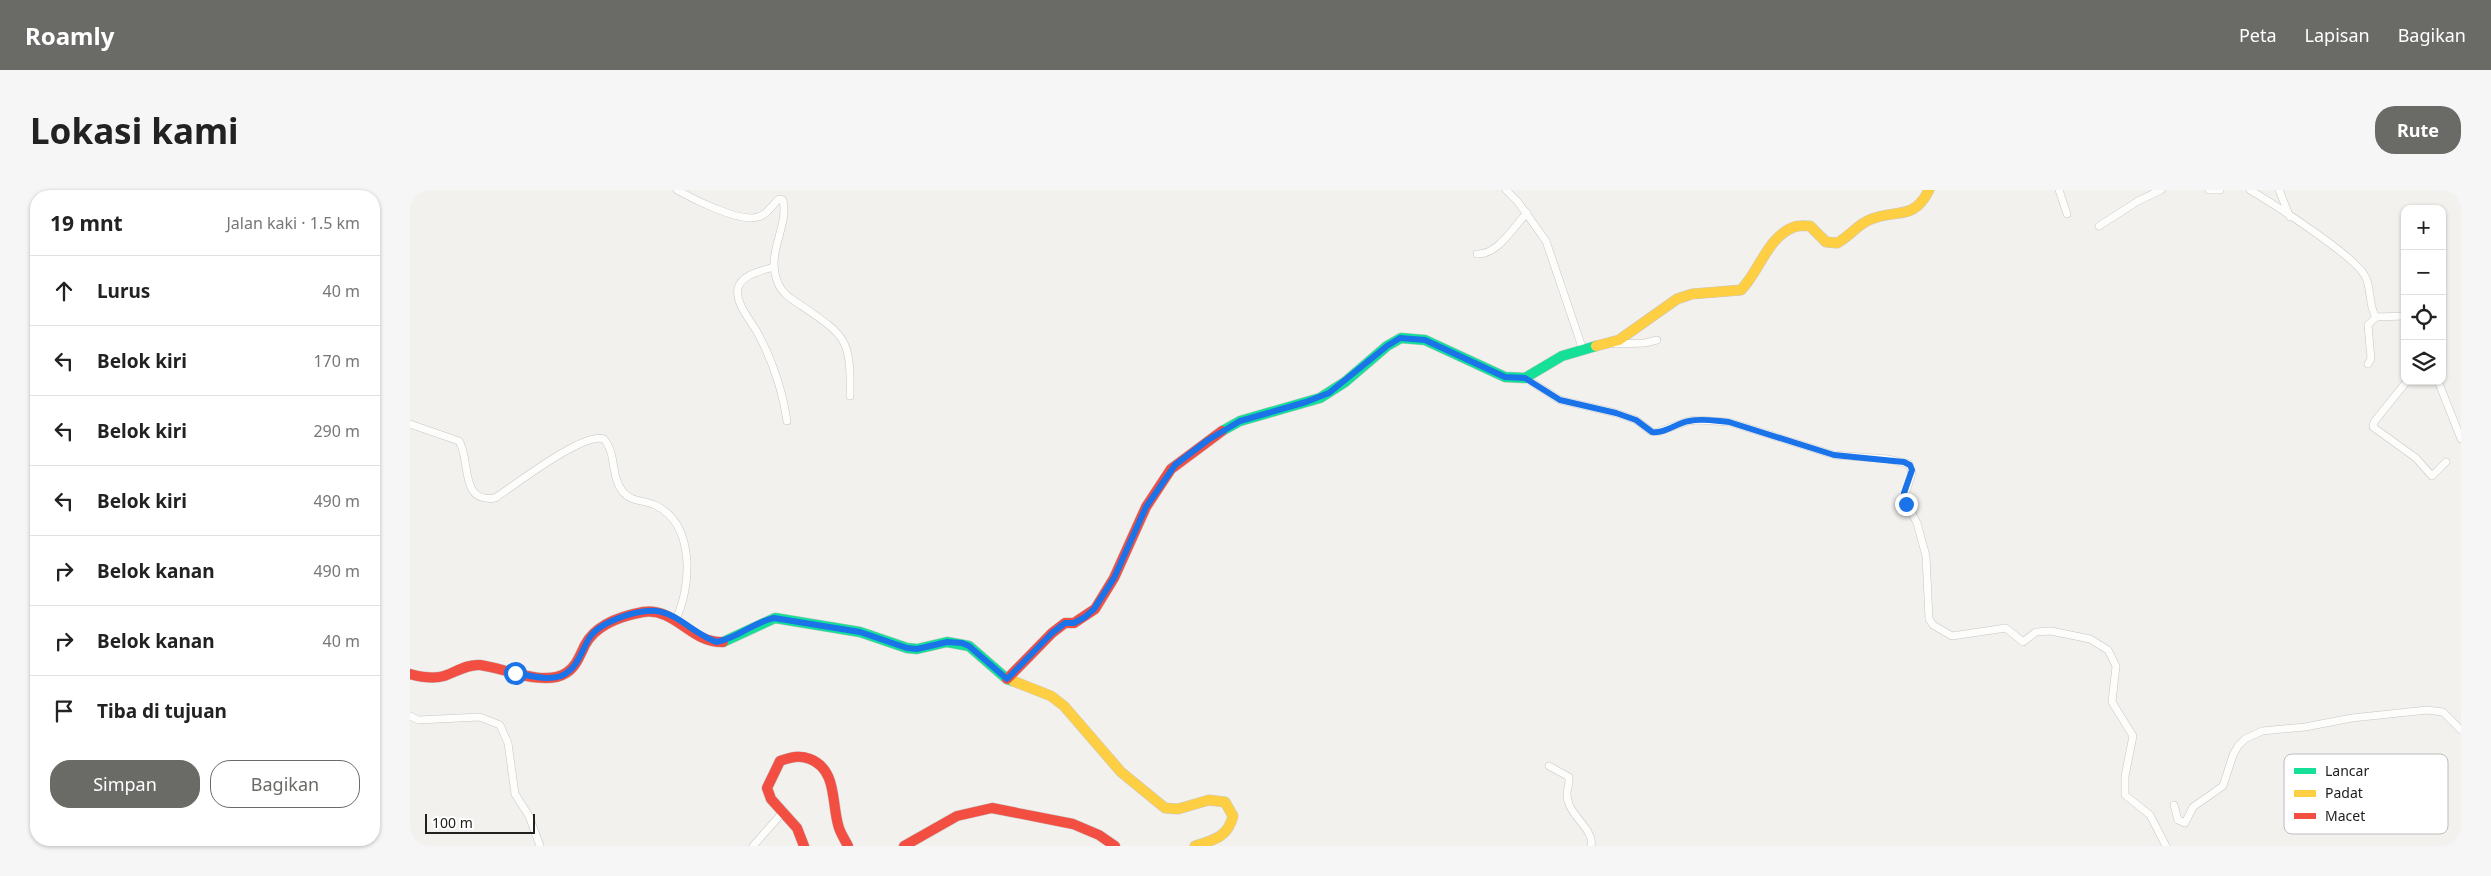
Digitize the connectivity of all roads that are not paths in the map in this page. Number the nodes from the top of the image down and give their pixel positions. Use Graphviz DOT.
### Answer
graph roads {
  1 [pos="677,190"];
  2 [pos="1506,190"];
  3 [pos="1928,190"];
  4 [pos="2059,190"];
  5 [pos="2161,190"];
  6 [pos="2209,190"];
  7 [pos="2220,190"];
  8 [pos="2250,190"];
  9 [pos="2279,190"];
  10 [pos="1527,213"];
  11 [pos="2068,214"];
  12 [pos="2290,217"];
  13 [pos="2099,226"];
  14 [pos="1477,254"];
  15 [pos="773,267"];
  16 [pos="2401,316"];
  17 [pos="2376,317"];
  18 [pos="1657,340"];
  19 [pos="1607,344"];
  20 [pos="1583,350"];
  21 [pos="2368,364"];
  22 [pos="1525,378"];
  23 [pos="2404,385"];
  24 [pos="2440,385"];
  25 [pos="850,396"];
  26 [pos="787,421"];
  27 [pos="410,424"];
  28 [pos="2461,439"];
  29 [pos="2446,462"];
  30 [pos="676,619"];
  31 [pos="410,674"];
  32 [pos="1007,679"];
  33 [pos="410,716"];
  34 [pos="2461,730"];
  35 [pos="1549,766"];
  36 [pos="2174,806"];
  37 [pos="784,811"];
  38 [pos="540,846"];
  39 [pos="753,846"];
  40 [pos="804,846"];
  41 [pos="848,846"];
  42 [pos="904,846"];
  43 [pos="1115,846"];
  44 [pos="1195,846"];
  45 [pos="1591,846"];
  46 [pos="2166,846"];
  1 -- 15 [label="street"];
  2 -- 10 [label="street"];
  3 -- 19 [label="street"];
  4 -- 11 [label="street"];
  5 -- 13 [label="street"];
  6 -- 7 [label="street"];
  8 -- 12 [label="street"];
  9 -- 12 [label="street"];
  10 -- 14 [label="street"];
  10 -- 20 [label="street"];
  12 -- 17 [label="street"];
  15 -- 25 [label="street"];
  15 -- 26 [label="street"];
  16 -- 17 [label="street"];
  17 -- 21 [label="street"];
  18 -- 19 [label="street"];
  19 -- 20 [label="street"];
  20 -- 22 [label="street"];
  22 -- 32 [label="street"];
  22 -- 46 [label="street"];
  23 -- 29 [label="street"];
  24 -- 28 [label="street"];
  27 -- 30 [label="street"];
  30 -- 31 [label="street"];
  30 -- 32 [label="street"];
  32 -- 44 [label="street"];
  33 -- 38 [label="street"];
  34 -- 36 [label="street"];
  35 -- 45 [label="street"];
  37 -- 39 [label="street"];
  37 -- 40 [label="street"];
  37 -- 41 [label="street"];
  42 -- 43 [label="street"];
}
